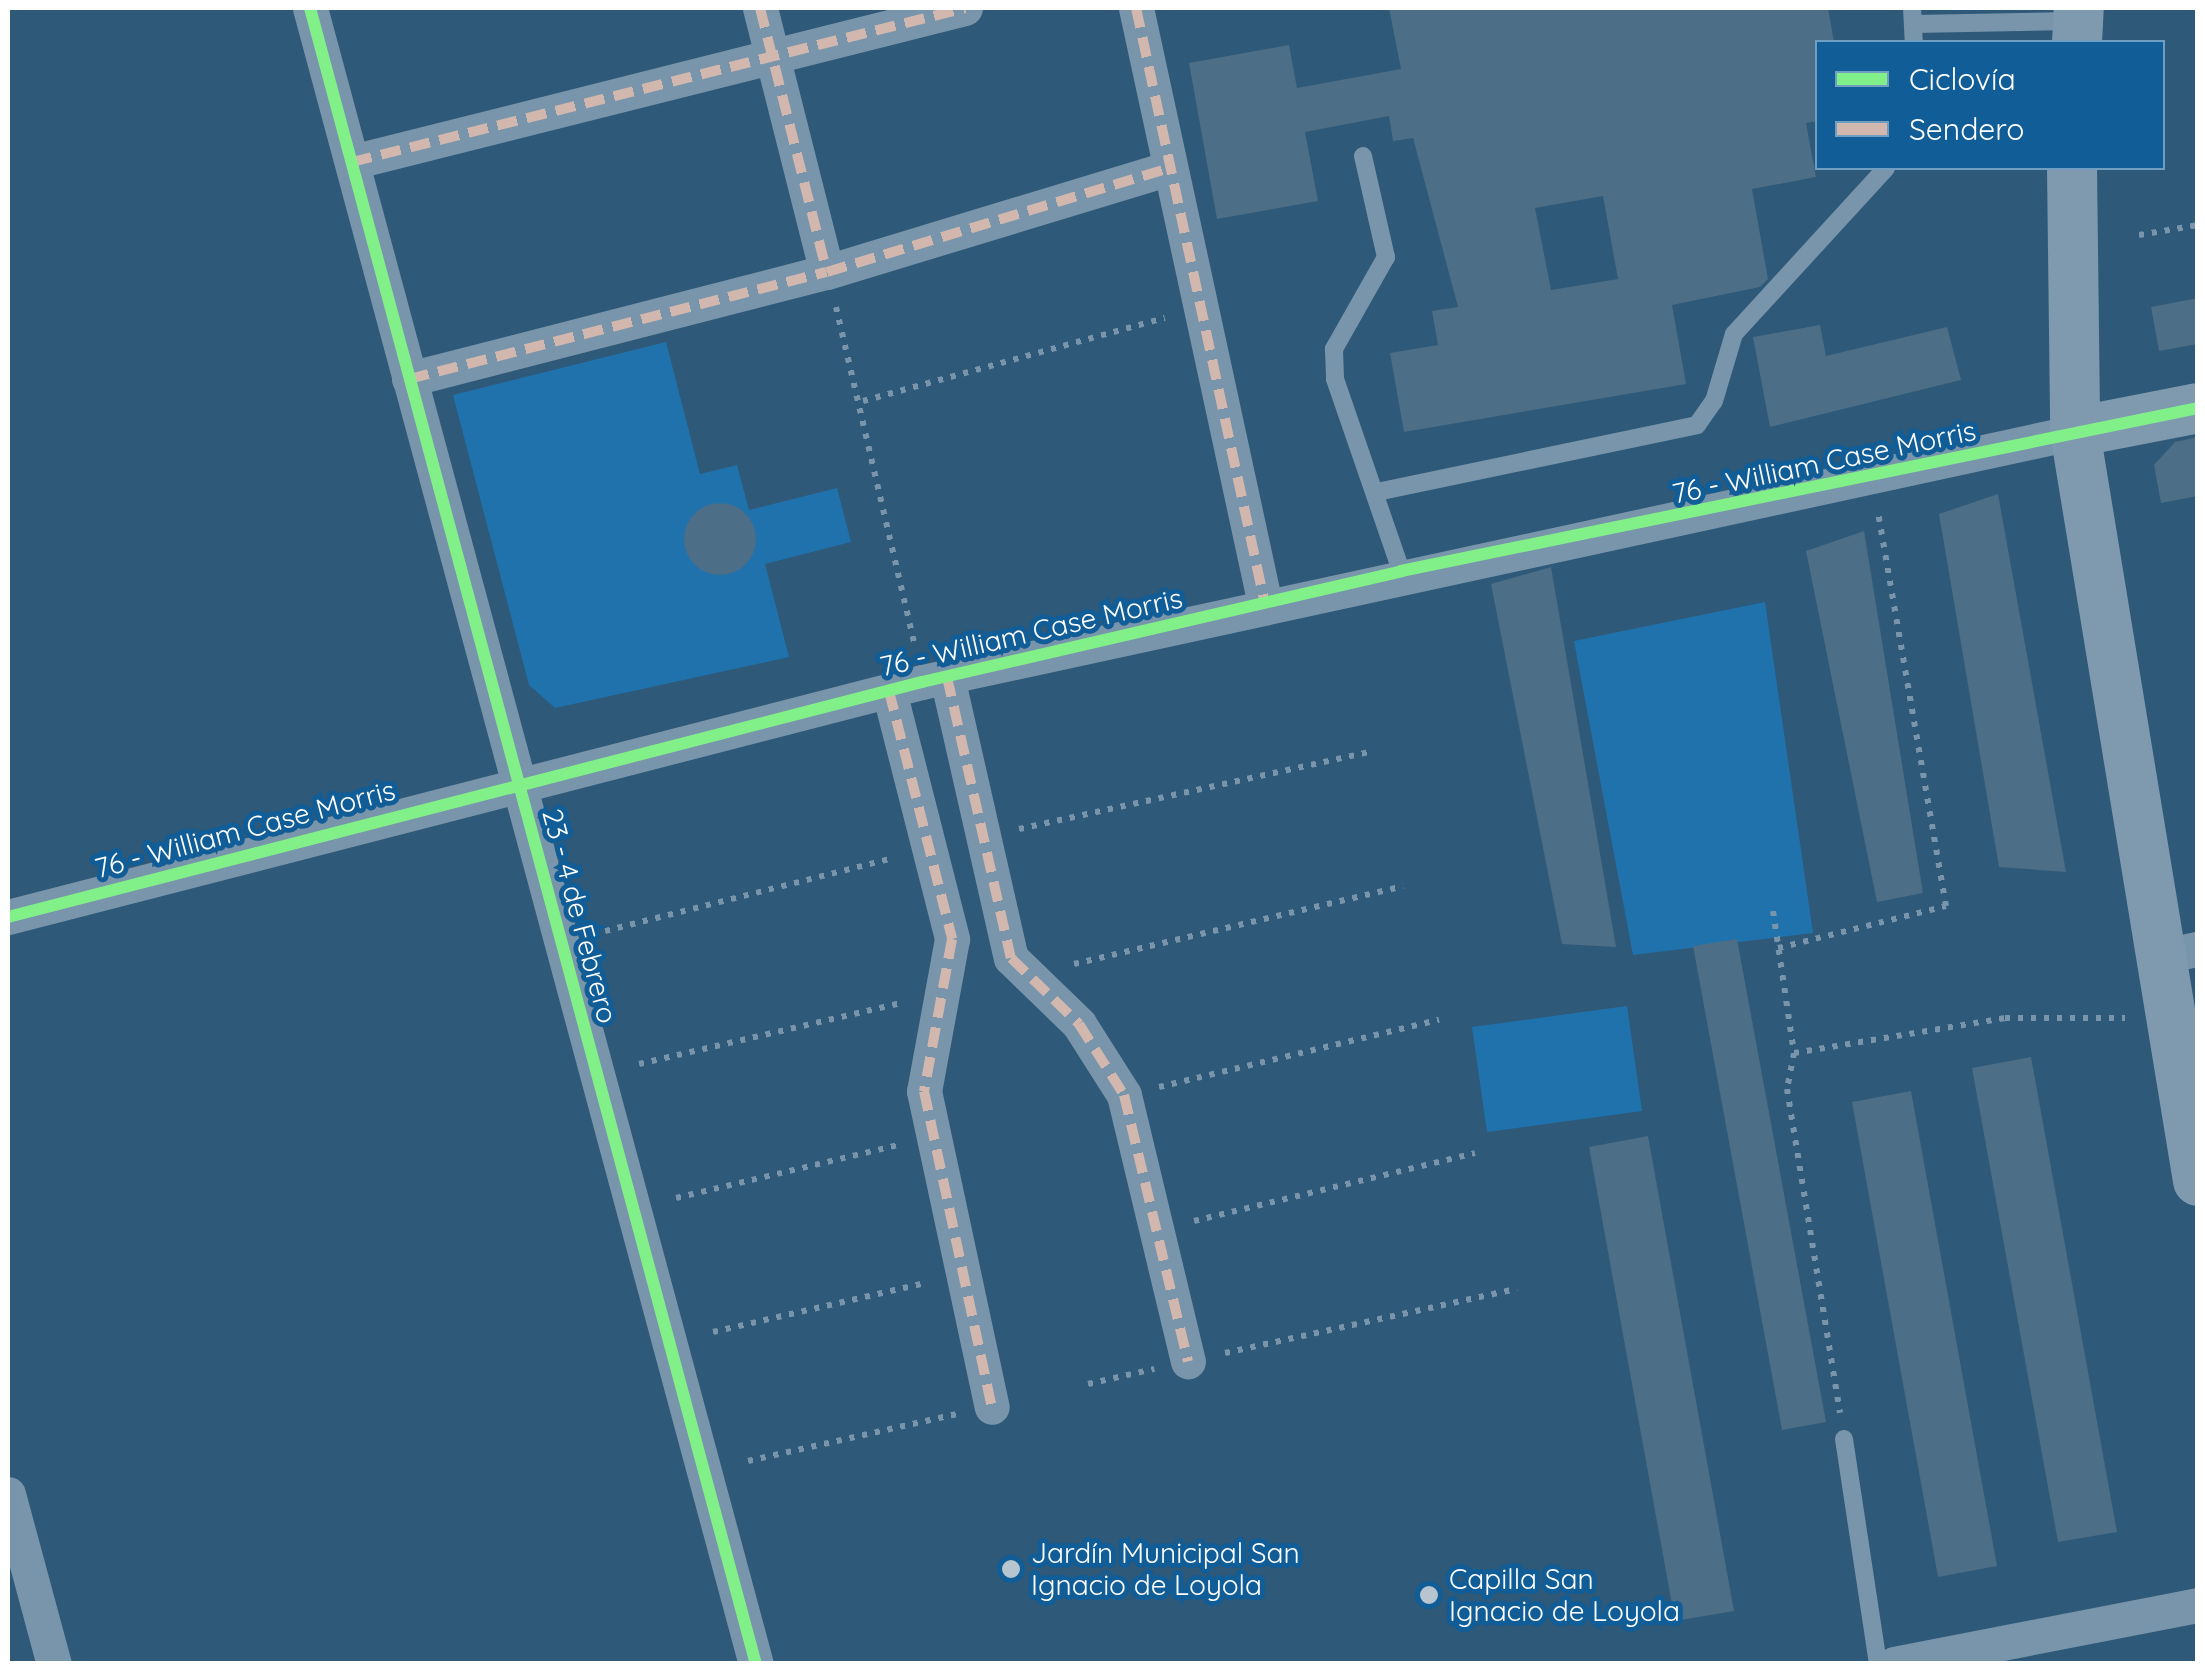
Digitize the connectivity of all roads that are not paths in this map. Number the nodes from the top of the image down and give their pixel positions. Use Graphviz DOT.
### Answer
graph roads {
  1 [pos="310,8"];
  2 [pos="760,8"];
  3 [pos="965,8"];
  4 [pos="1136,8"];
  5 [pos="2078,24"];
  6 [pos="1914,25"];
  7 [pos="773,55"];
  8 [pos="1364,156"];
  9 [pos="352,162"];
  10 [pos="1170,168"];
  11 [pos="1884,170"];
  12 [pos="2072,170"];
  13 [pos="826,272"];
  14 [pos="409,379"];
  15 [pos="2198,408"];
  16 [pos="2075,432"];
  17 [pos="1378,492"];
  18 [pos="1400,572"];
  19 [pos="1266,604"];
  20 [pos="919,683"];
  21 [pos="519,784"];
  22 [pos="8,917"];
  23 [pos="2178,953"];
  24 [pos="2198,1181"];
  25 [pos="1188,1361"];
  26 [pos="992,1407"];
  27 [pos="1844,1439"];
  28 [pos="10,1510"];
  29 [pos="2198,1604"];
  30 [pos="54,1664"];
  31 [pos="756,1664"];
  32 [pos="1878,1664"];
  33 [pos="1894,1664"];
  1 -- 9 [label="street, 23 - 4 de Febrero"];
  2 -- 7 [label="street"];
  3 -- 7 [label="street"];
  4 -- 10 [label="street"];
  5 -- 6 [label="lane"];
  7 -- 9 [label="street"];
  7 -- 13 [label="street"];
  8 -- 17 [label="lane"];
  9 -- 14 [label="street, 23 - 4 de Febrero"];
  10 -- 13 [label="street"];
  10 -- 19 [label="street"];
  11 -- 17 [label="lane"];
  12 -- 16 [label="main road"];
  13 -- 14 [label="street"];
  14 -- 21 [label="street, 23 - 4 de Febrero"];
  15 -- 16 [label="main road"];
  16 -- 18 [label="street, 76 - William Case Morris"];
  16 -- 23 [label="main road"];
  17 -- 18 [label="lane"];
  18 -- 19 [label="street, 76 - William Case Morris"];
  19 -- 20 [label="street, 76 - William Case Morris"];
  20 -- 21 [label="street, 76 - William Case Morris"];
  20 -- 25 [label="street"];
  20 -- 26 [label="street"];
  21 -- 22 [label="street, 76 - William Case Morris"];
  21 -- 31 [label="street, 23 - 4 de Febrero"];
  23 -- 24 [label="main road"];
  27 -- 32 [label="lane"];
  28 -- 30 [label="street"];
  29 -- 33 [label="street"];
}
